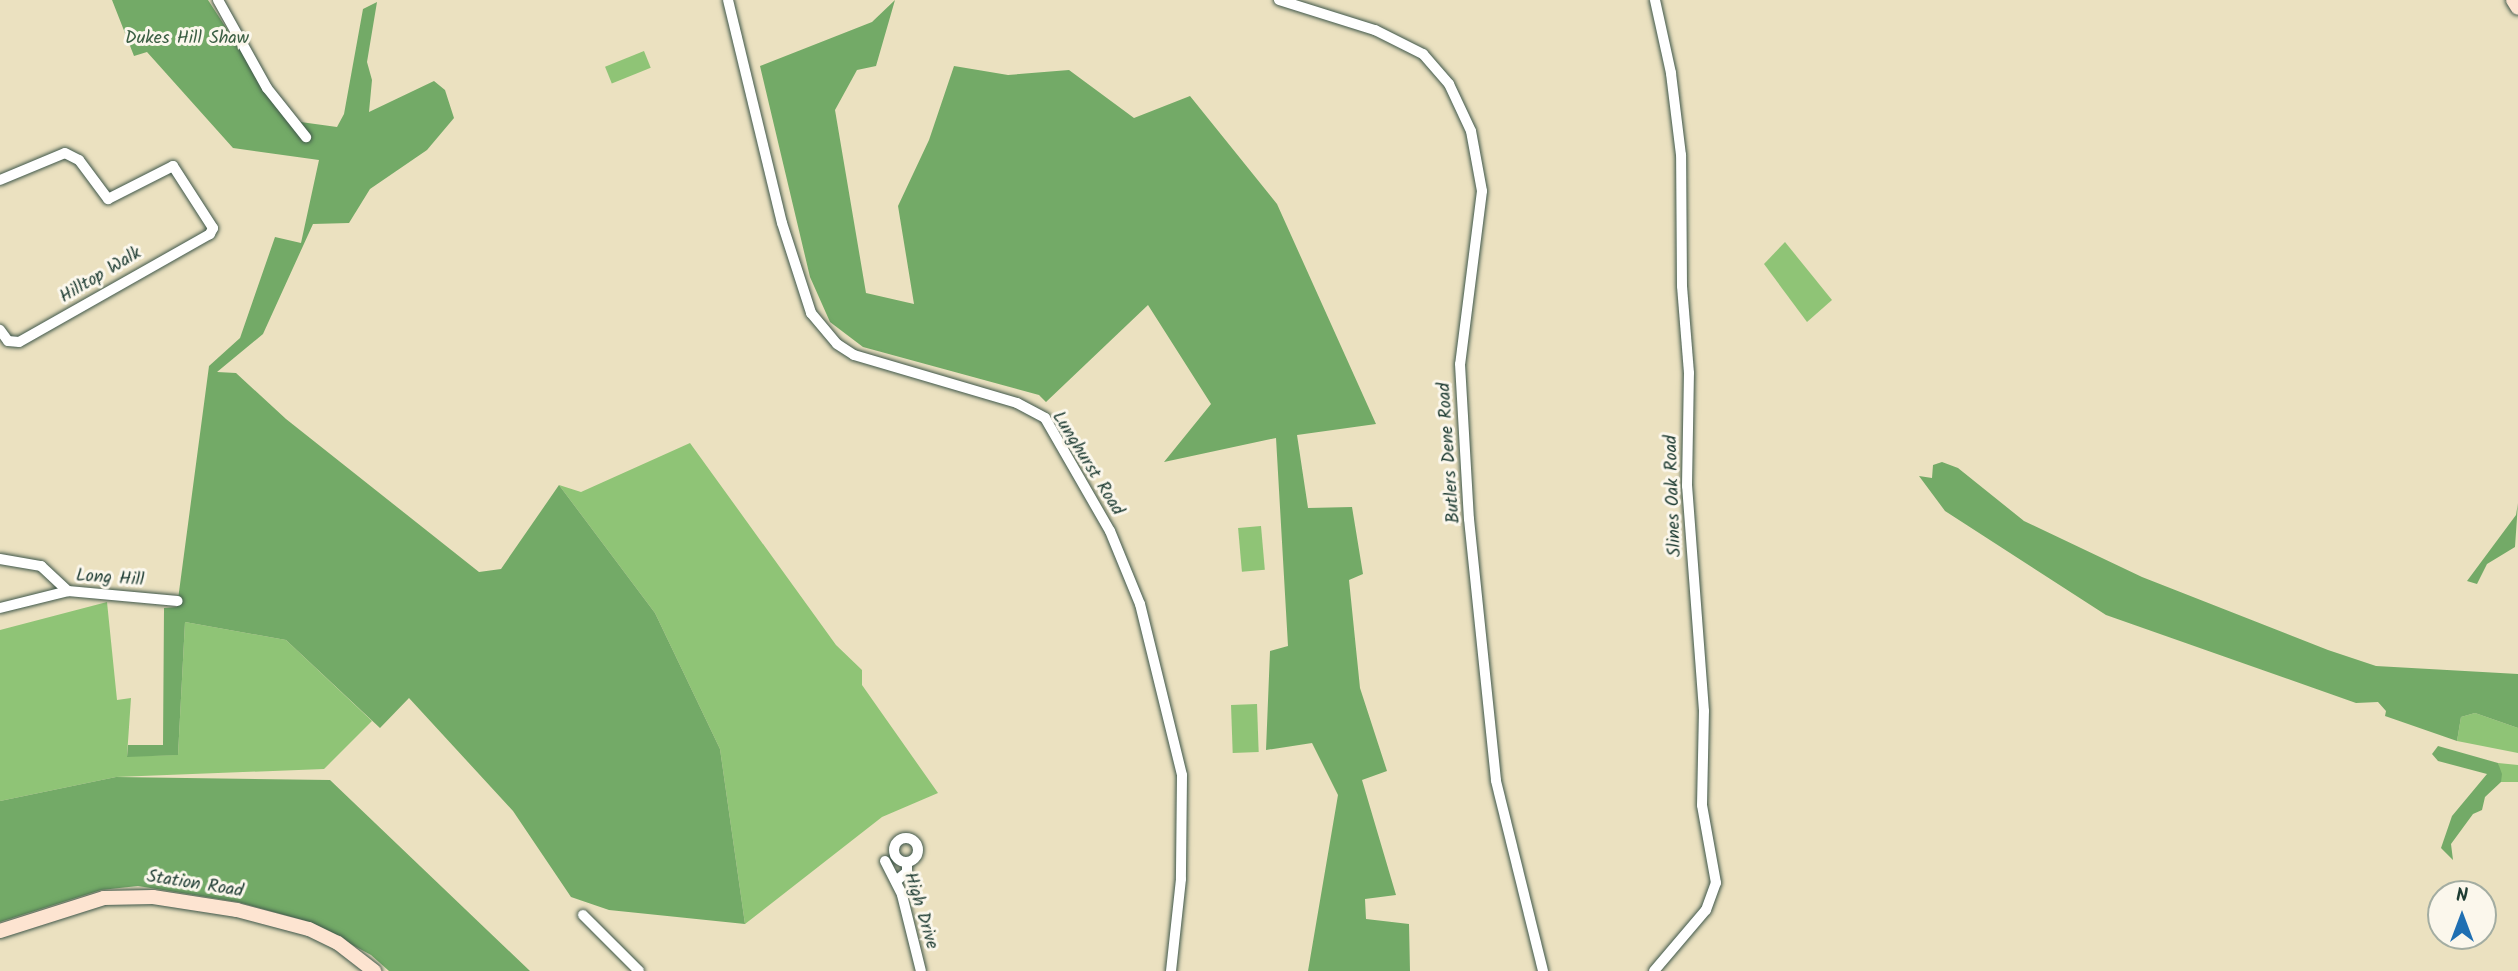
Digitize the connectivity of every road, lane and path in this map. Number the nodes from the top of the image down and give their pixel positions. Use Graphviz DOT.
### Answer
graph roads {
  1 [pos="218,0"];
  2 [pos="728,0"];
  3 [pos="1279,0"];
  4 [pos="1655,0"];
  5 [pos="2512,0"];
  6 [pos="2518,8"];
  7 [pos="306,137"];
  8 [pos="0,180"];
  9 [pos="0,330"];
  10 [pos="0,559"];
  11 [pos="68,591"];
  12 [pos="178,601"];
  13 [pos="0,608"];
  14 [pos="885,861"];
  15 [pos="907,862"];
  16 [pos="896,881"];
  17 [pos="583,915"];
  18 [pos="0,931"];
  19 [pos="374,971"];
  20 [pos="639,971"];
  21 [pos="922,971"];
  22 [pos="1171,971"];
  23 [pos="1543,971"];
  24 [pos="1654,971"];
  1 -- 7 [label="street"];
  2 -- 22 [label="street, Lunghurst Road"];
  3 -- 23 [label="street, Butlers Dene Road"];
  4 -- 24 [label="street, Slines Oak Road"];
  5 -- 6 [label="street"];
  8 -- 9 [label="street, Hilltop Walk"];
  10 -- 11 [label="street"];
  11 -- 12 [label="street, Long Hill"];
  11 -- 13 [label="street, Long Hill"];
  14 -- 16 [label="street, High Drive"];
  15 -- 16 [label="street"];
  16 -- 21 [label="street, High Drive"];
  17 -- 20 [label="street"];
  18 -- 19 [label="street, Station Road"];
}
